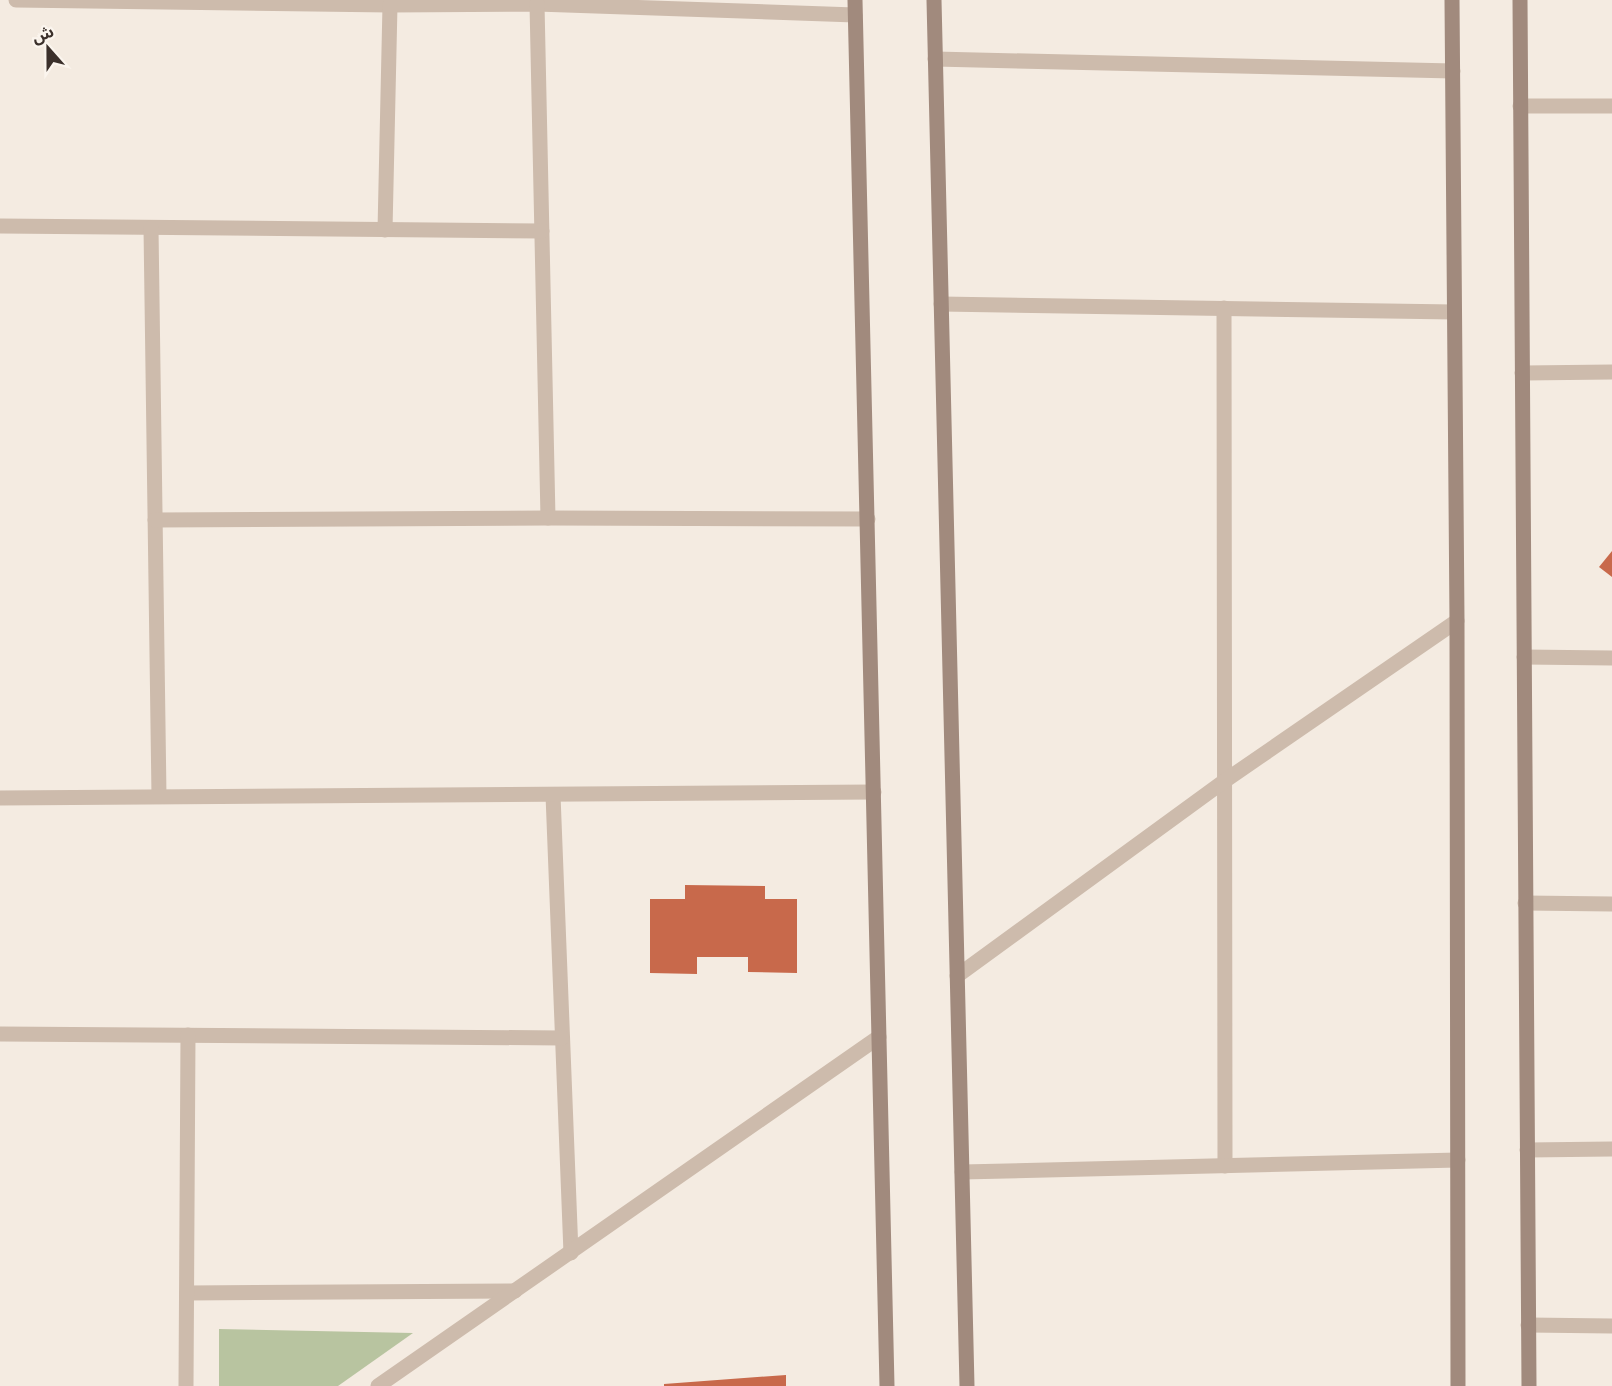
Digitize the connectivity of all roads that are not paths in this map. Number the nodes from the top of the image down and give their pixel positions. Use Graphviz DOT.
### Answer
graph roads {
  1 [pos="16,0"];
  2 [pos="934,0"];
  3 [pos="1452,0"];
  4 [pos="1520,0"];
  5 [pos="149,1"];
  6 [pos="537,3"];
  7 [pos="390,5"];
  8 [pos="855,7"];
  9 [pos="935,59"];
  10 [pos="1453,71"];
  11 [pos="1520,106"];
  12 [pos="1612,106"];
  13 [pos="0,226"];
  14 [pos="151,228"];
  15 [pos="385,230"];
  16 [pos="542,231"];
  17 [pos="941,304"];
  18 [pos="1224,308"];
  19 [pos="1454,312"];
  20 [pos="1612,372"];
  21 [pos="1522,373"];
  22 [pos="548,518"];
  23 [pos="868,519"];
  24 [pos="155,520"];
  25 [pos="1457,621"];
  26 [pos="1524,657"];
  27 [pos="1612,658"];
  28 [pos="1223,782"];
  29 [pos="874,792"];
  30 [pos="553,795"];
  31 [pos="159,796"];
  32 [pos="0,798"];
  33 [pos="1525,903"];
  34 [pos="1612,904"];
  35 [pos="957,976"];
  36 [pos="0,1034"];
  37 [pos="188,1035"];
  38 [pos="879,1037"];
  39 [pos="562,1038"];
  40 [pos="1612,1149"];
  41 [pos="1527,1150"];
  42 [pos="1458,1160"];
  43 [pos="1225,1166"];
  44 [pos="962,1172"];
  45 [pos="571,1253"];
  46 [pos="515,1291"];
  47 [pos="187,1293"];
  48 [pos="1528,1325"];
  49 [pos="1612,1326"];
  50 [pos="186,1386"];
  51 [pos="378,1386"];
  52 [pos="887,1386"];
  53 [pos="967,1386"];
  54 [pos="1458,1386"];
  55 [pos="1529,1386"];
  1 -- 5 [label="street"];
  2 -- 9 [label="street"];
  3 -- 10 [label="street"];
  4 -- 11 [label="street"];
  5 -- 7 [label="street"];
  6 -- 7 [label="street"];
  6 -- 8 [label="street"];
  6 -- 16 [label="street"];
  7 -- 15 [label="street"];
  8 -- 23 [label="street"];
  9 -- 10 [label="street"];
  9 -- 17 [label="street"];
  10 -- 19 [label="street"];
  11 -- 12 [label="street"];
  11 -- 21 [label="street"];
  13 -- 14 [label="street"];
  14 -- 15 [label="street"];
  14 -- 24 [label="street"];
  15 -- 16 [label="street"];
  16 -- 22 [label="street"];
  17 -- 18 [label="street"];
  17 -- 35 [label="street"];
  18 -- 19 [label="street"];
  18 -- 28 [label="street"];
  19 -- 25 [label="street"];
  20 -- 21 [label="street"];
  21 -- 26 [label="street"];
  22 -- 23 [label="street"];
  22 -- 24 [label="street"];
  23 -- 29 [label="street"];
  24 -- 31 [label="street"];
  25 -- 28 [label="street"];
  25 -- 42 [label="street"];
  26 -- 27 [label="street"];
  26 -- 33 [label="street"];
  28 -- 35 [label="street"];
  28 -- 43 [label="street"];
  29 -- 30 [label="street"];
  29 -- 38 [label="street"];
  30 -- 31 [label="street"];
  30 -- 39 [label="street"];
  31 -- 32 [label="street"];
  33 -- 34 [label="street"];
  33 -- 41 [label="street"];
  35 -- 44 [label="street"];
  36 -- 37 [label="street"];
  37 -- 39 [label="street"];
  37 -- 47 [label="street"];
  38 -- 45 [label="street"];
  38 -- 52 [label="street"];
  39 -- 45 [label="street"];
  40 -- 41 [label="street"];
  41 -- 48 [label="street"];
  42 -- 43 [label="street"];
  42 -- 54 [label="street"];
  43 -- 44 [label="street"];
  44 -- 53 [label="street"];
  45 -- 46 [label="street"];
  46 -- 47 [label="street"];
  46 -- 51 [label="street"];
  47 -- 50 [label="street"];
  48 -- 49 [label="street"];
  48 -- 55 [label="street"];
}
